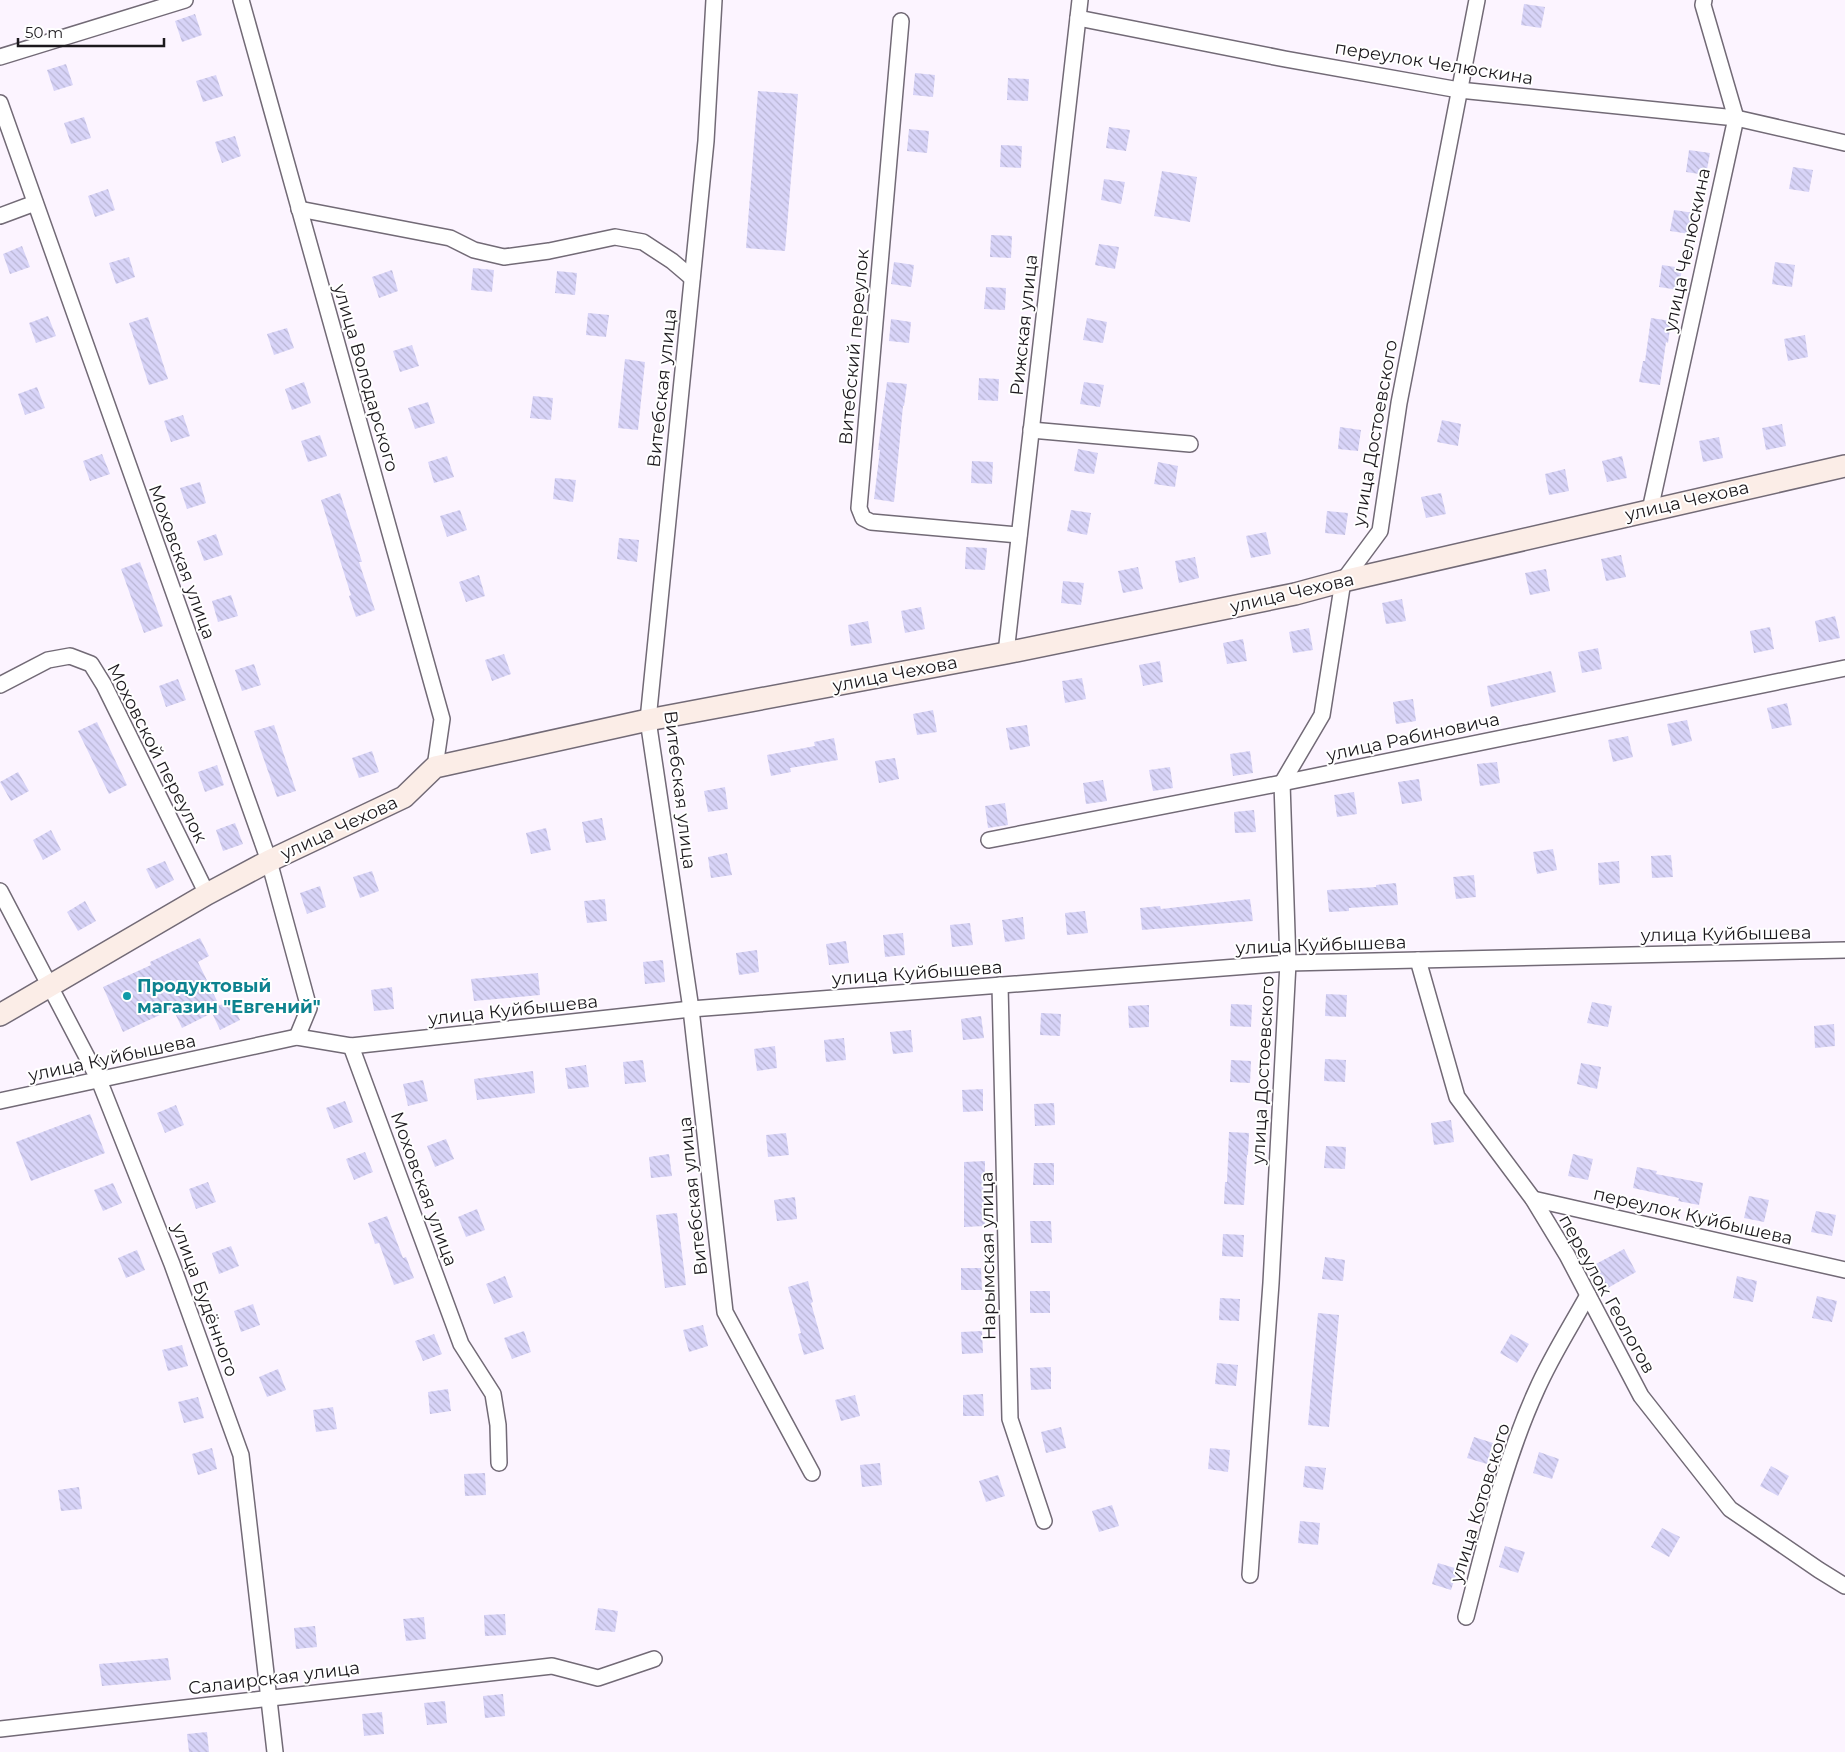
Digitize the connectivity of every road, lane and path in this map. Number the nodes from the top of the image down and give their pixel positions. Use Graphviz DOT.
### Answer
graph roads {
  1 [pos="186,0"];
  2 [pos="241,0"];
  3 [pos="714,0"];
  4 [pos="1080,0"];
  5 [pos="1477,0"];
  6 [pos="1704,0"];
  7 [pos="1078,18"];
  8 [pos="900,21"];
  9 [pos="0,56"];
  10 [pos="1459,90"];
  11 [pos="0,102"];
  12 [pos="1736,118"];
  13 [pos="1845,143"];
  14 [pos="35,203"];
  15 [pos="299,209"];
  16 [pos="0,216"];
  17 [pos="692,278"];
  18 [pos="1031,430"];
  19 [pos="1190,444"];
  20 [pos="1845,466"];
  21 [pos="1650,510"];
  22 [pos="1019,535"];
  23 [pos="1343,582"];
  24 [pos="1006,653"];
  25 [pos="1845,668"];
  26 [pos="0,686"];
  27 [pos="648,720"];
  28 [pos="435,767"];
  29 [pos="1282,783"];
  30 [pos="989,840"];
  31 [pos="269,861"];
  32 [pos="0,891"];
  33 [pos="207,894"];
  34 [pos="1845,950"];
  35 [pos="1418,960"];
  36 [pos="1288,963"];
  37 [pos="1000,985"];
  38 [pos="49,987"];
  39 [pos="691,1009"];
  40 [pos="0,1015"];
  41 [pos="297,1037"];
  42 [pos="351,1046"];
  43 [pos="99,1080"];
  44 [pos="0,1101"];
  45 [pos="1533,1199"];
  46 [pos="1845,1270"];
  47 [pos="1588,1295"];
  48 [pos="499,1463"];
  49 [pos="812,1473"];
  50 [pos="1044,1521"];
  51 [pos="1250,1574"];
  52 [pos="1845,1586"];
  53 [pos="1466,1617"];
  54 [pos="654,1659"];
  55 [pos="268,1697"];
  56 [pos="0,1729"];
  57 [pos="275,1752"];
  1 -- 9 [label="street"];
  2 -- 15 [label="street, улица Володарского"];
  3 -- 17 [label="street, Витебская улица"];
  4 -- 7 [label="street, Рижская улица"];
  5 -- 10 [label="street, улица Достоевского"];
  6 -- 12 [label="street, улица Челюскина"];
  7 -- 10 [label="street, переулок Челюскина"];
  7 -- 18 [label="street, Рижская улица"];
  8 -- 22 [label="street, Витебский переулок"];
  10 -- 12 [label="street, переулок Челюскина"];
  10 -- 23 [label="street, улица Достоевского"];
  11 -- 14 [label="street, Моховская улица"];
  12 -- 13 [label="street, переулок Челюскина"];
  12 -- 21 [label="street, улица Челюскина"];
  14 -- 16 [label="street"];
  14 -- 31 [label="street, Моховская улица"];
  15 -- 17 [label="street"];
  15 -- 28 [label="street, улица Володарского"];
  17 -- 27 [label="street, Витебская улица"];
  18 -- 19 [label="street"];
  18 -- 22 [label="street, Рижская улица"];
  20 -- 21 [label="street, улица Чехова"];
  21 -- 23 [label="street, улица Чехова"];
  22 -- 24 [label="street, Рижская улица"];
  23 -- 24 [label="street, улица Чехова"];
  23 -- 29 [label="street, улица Достоевского"];
  24 -- 27 [label="street, улица Чехова"];
  25 -- 29 [label="street, улица Рабиновича"];
  26 -- 33 [label="street, Моховской переулок"];
  27 -- 28 [label="street, улица Чехова"];
  27 -- 39 [label="street, Витебская улица"];
  28 -- 31 [label="street, улица Чехова"];
  29 -- 30 [label="street, улица Рабиновича"];
  29 -- 36 [label="street, улица Достоевского"];
  31 -- 33 [label="street, улица Чехова"];
  31 -- 41 [label="street, Моховская улица"];
  32 -- 38 [label="street, улица Будённого"];
  33 -- 38 [label="street, улица Чехова"];
  34 -- 35 [label="street, улица Куйбышева"];
  35 -- 36 [label="street, улица Куйбышева"];
  35 -- 45 [label="street, переулок Геологов"];
  36 -- 37 [label="street, улица Куйбышева"];
  36 -- 51 [label="street, улица Достоевского"];
  37 -- 39 [label="street, улица Куйбышева"];
  37 -- 50 [label="street, Нарымская улица"];
  38 -- 40 [label="street, улица Чехова"];
  38 -- 43 [label="street, улица Будённого"];
  39 -- 42 [label="street, улица Куйбышева"];
  39 -- 49 [label="street, Витебская улица"];
  41 -- 42 [label="street, улица Куйбышева"];
  41 -- 43 [label="street, улица Куйбышева"];
  42 -- 48 [label="street, Моховская улица"];
  43 -- 44 [label="street, улица Куйбышева"];
  43 -- 55 [label="street, улица Будённого"];
  45 -- 46 [label="street, переулок Куйбышева"];
  45 -- 47 [label="street, переулок Геологов"];
  47 -- 52 [label="street, переулок Геологов"];
  47 -- 53 [label="street, улица Котовского"];
  54 -- 55 [label="street, Салаирская улица"];
  55 -- 56 [label="street, Салаирская улица"];
  55 -- 57 [label="street, улица Будённого"];
}
